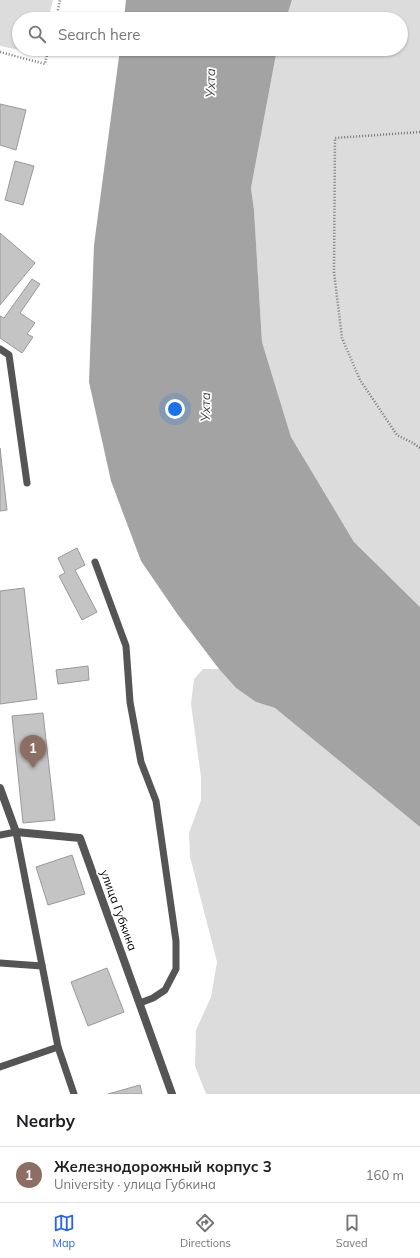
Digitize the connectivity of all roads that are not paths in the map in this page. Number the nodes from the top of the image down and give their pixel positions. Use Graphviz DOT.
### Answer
graph roads {
  1 [pos="0,349"];
  2 [pos="27,483"];
  3 [pos="95,562"];
  4 [pos="0,788"];
  5 [pos="16,832"];
  6 [pos="0,835"];
  7 [pos="0,963"];
  8 [pos="42,966"];
  9 [pos="140,1003"];
  10 [pos="58,1047"];
  11 [pos="0,1067"];
  12 [pos="74,1094"];
  13 [pos="172,1094"];
  1 -- 2 [label="lane"];
  3 -- 9 [label="lane"];
  4 -- 5 [label="street"];
  5 -- 6 [label="lane"];
  5 -- 8 [label="lane"];
  5 -- 9 [label="street, улица Губкина"];
  7 -- 8 [label="lane"];
  8 -- 10 [label="lane"];
  9 -- 13 [label="street, улица Губкина"];
  10 -- 11 [label="lane"];
  10 -- 12 [label="lane"];
}
